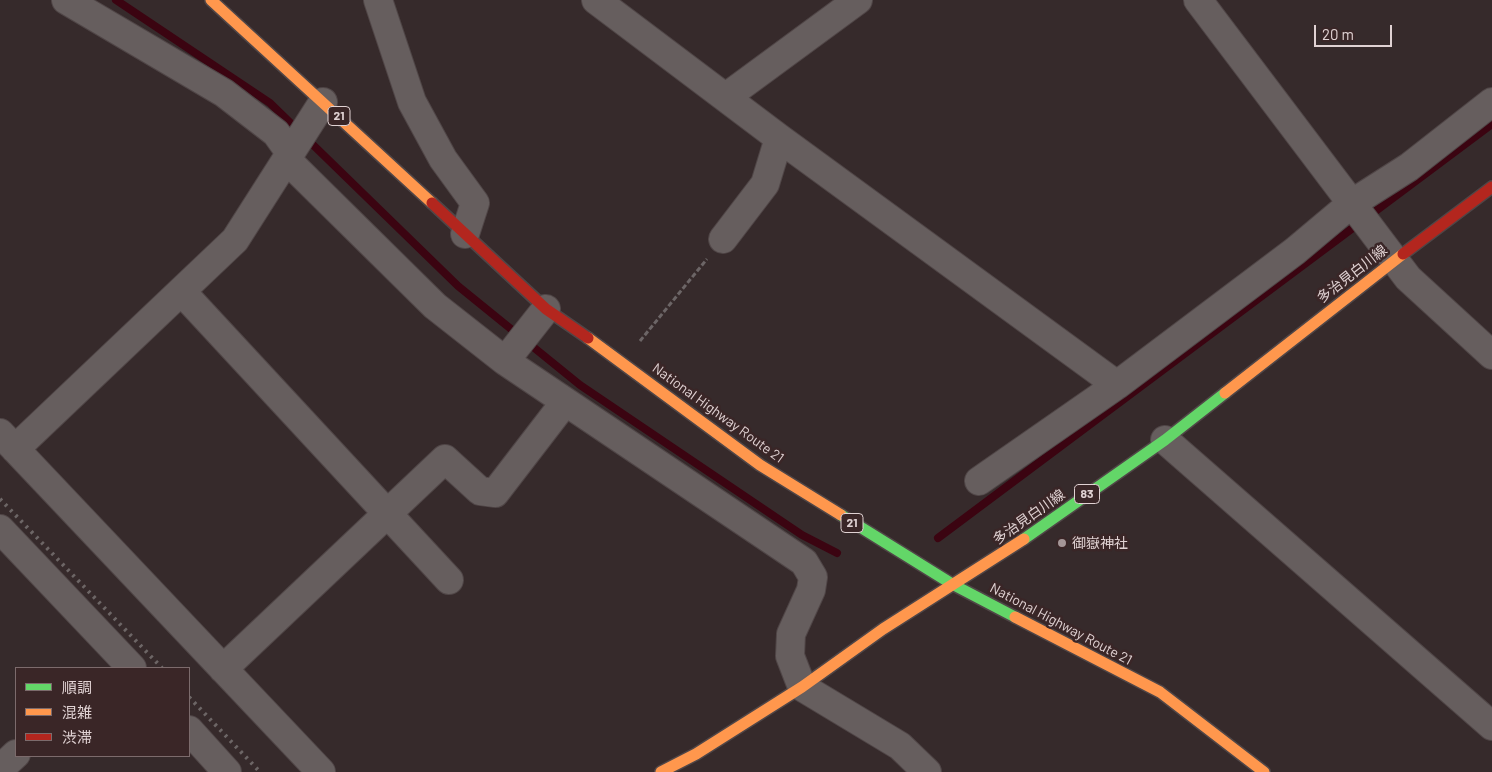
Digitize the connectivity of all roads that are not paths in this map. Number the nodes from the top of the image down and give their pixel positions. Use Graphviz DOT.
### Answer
graph roads {
  1 [pos="66,0"];
  2 [pos="211,0"];
  3 [pos="378,0"];
  4 [pos="596,0"];
  5 [pos="858,0"];
  6 [pos="1198,0"];
  7 [pos="726,97"];
  8 [pos="324,102"];
  9 [pos="1492,102"];
  10 [pos="779,138"];
  11 [pos="289,157"];
  12 [pos="1492,187"];
  13 [pos="1352,207"];
  14 [pos="465,234"];
  15 [pos="723,239"];
  16 [pos="1394,260"];
  17 [pos="182,292"];
  18 [pos="546,309"];
  19 [pos="1492,355"];
  20 [pos="505,361"];
  21 [pos="1117,385"];
  22 [pos="565,402"];
  23 [pos="1166,440"];
  24 [pos="8,441"];
  25 [pos="979,480"];
  26 [pos="388,514"];
  27 [pos="0,529"];
  28 [pos="449,580"];
  29 [pos="952,584"];
  30 [pos="120,664"];
  31 [pos="223,669"];
  32 [pos="802,687"];
  33 [pos="1492,726"];
  34 [pos="190,731"];
  35 [pos="15,755"];
  36 [pos="0,769"];
  37 [pos="227,772"];
  38 [pos="321,772"];
  39 [pos="661,772"];
  40 [pos="927,772"];
  41 [pos="1264,772"];
  1 -- 11 [label="street"];
  2 -- 8 [label="main road, National Highway Route 21 / 21"];
  3 -- 14 [label="street"];
  4 -- 7 [label="street"];
  5 -- 7 [label="street"];
  6 -- 13 [label="street"];
  7 -- 10 [label="street"];
  8 -- 11 [label="street"];
  8 -- 14 [label="main road, National Highway Route 21 / 21"];
  9 -- 13 [label="street"];
  10 -- 15 [label="street"];
  10 -- 21 [label="street"];
  11 -- 17 [label="street"];
  11 -- 20 [label="street"];
  12 -- 16 [label="main road, 多治見白川線 / 83"];
  13 -- 16 [label="street"];
  13 -- 21 [label="street"];
  14 -- 18 [label="main road, National Highway Route 21 / 21"];
  16 -- 19 [label="street"];
  16 -- 23 [label="main road, 多治見白川線 / 83"];
  17 -- 24 [label="street"];
  17 -- 26 [label="street"];
  18 -- 20 [label="street"];
  18 -- 29 [label="main road, National Highway Route 21 / 21"];
  20 -- 22 [label="street"];
  21 -- 25 [label="street"];
  22 -- 26 [label="street"];
  22 -- 32 [label="street"];
  23 -- 29 [label="main road, 多治見白川線 / 83"];
  23 -- 33 [label="street"];
  24 -- 31 [label="street"];
  26 -- 28 [label="street"];
  26 -- 31 [label="street"];
  27 -- 30 [label="street"];
  29 -- 32 [label="main road, 多治見白川線 / 83"];
  29 -- 41 [label="main road, National Highway Route 21 / 21"];
  31 -- 38 [label="street"];
  32 -- 39 [label="main road, 多治見白川線 / 83"];
  32 -- 40 [label="street"];
  34 -- 37 [label="street"];
  35 -- 36 [label="street"];
}
